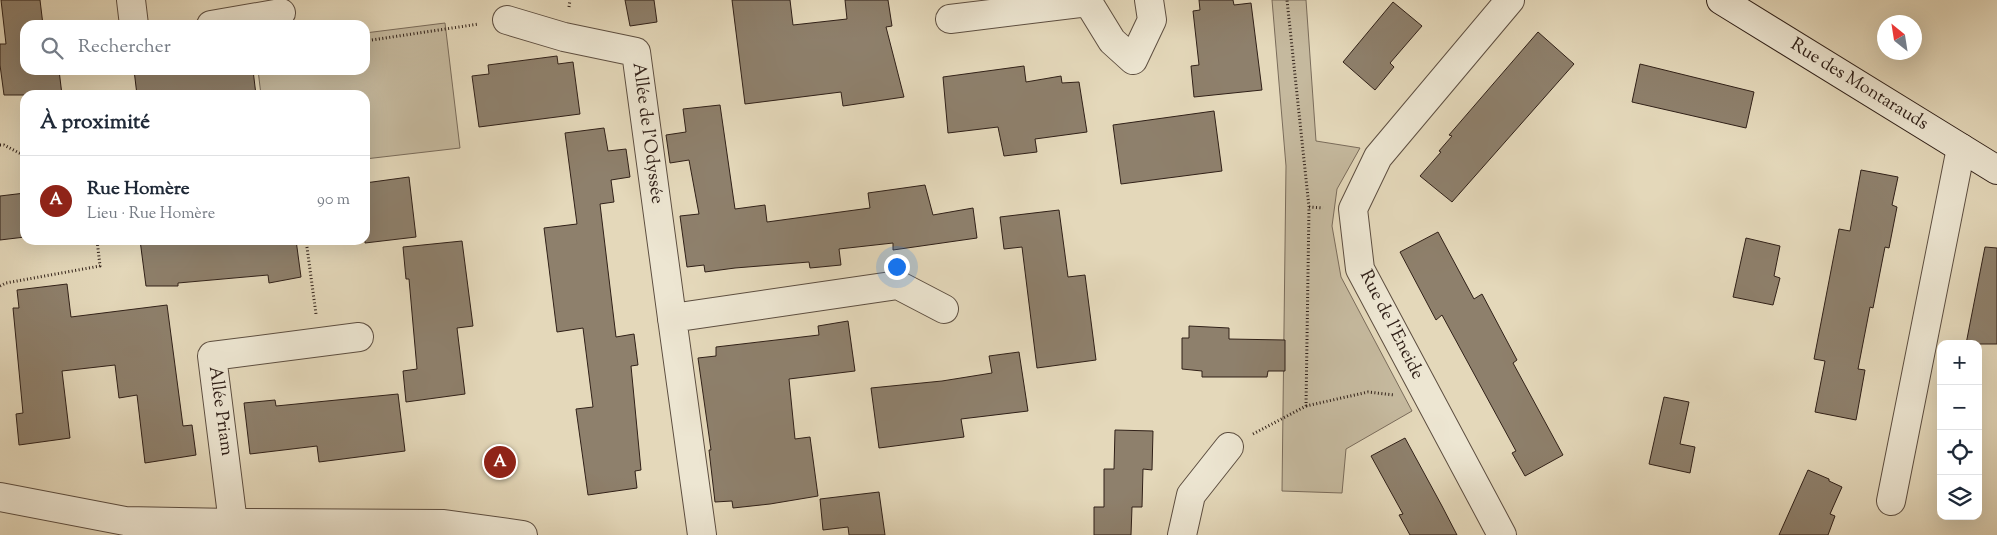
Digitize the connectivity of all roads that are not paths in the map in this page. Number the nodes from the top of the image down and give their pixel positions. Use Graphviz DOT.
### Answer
graph roads {
  1 [pos="131,0"];
  2 [pos="1149,0"];
  3 [pos="1510,0"];
  4 [pos="1721,0"];
  5 [pos="281,13"];
  6 [pos="950,19"];
  7 [pos="133,20"];
  8 [pos="241,20"];
  9 [pos="507,20"];
  10 [pos="1961,148"];
  11 [pos="1997,170"];
  12 [pos="944,309"];
  13 [pos="672,318"];
  14 [pos="360,337"];
  15 [pos="1229,447"];
  16 [pos="0,497"];
  17 [pos="1891,501"];
  18 [pos="233,523"];
  19 [pos="523,535"];
  20 [pos="702,535"];
  21 [pos="1182,535"];
  22 [pos="1502,535"];
  1 -- 7 [label="street"];
  2 -- 6 [label="street"];
  3 -- 22 [label="street, Rue de l'Eneide"];
  4 -- 10 [label="street, Rue des Montarauds"];
  5 -- 8 [label="street"];
  9 -- 13 [label="street, Allée de l'Odyssée"];
  10 -- 11 [label="street, Rue des Montarauds"];
  10 -- 17 [label="street"];
  12 -- 13 [label="street"];
  13 -- 20 [label="street, Allée de l'Odyssée"];
  14 -- 18 [label="street, Allée Priam"];
  15 -- 21 [label="street"];
  16 -- 18 [label="street"];
  18 -- 19 [label="street"];
}
